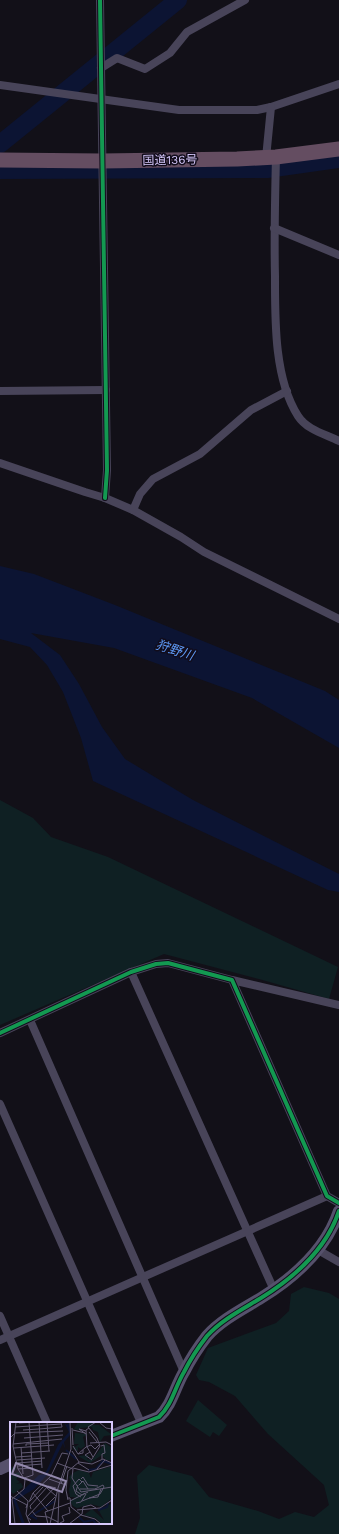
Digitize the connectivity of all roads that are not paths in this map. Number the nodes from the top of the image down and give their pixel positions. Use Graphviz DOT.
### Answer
graph roads {
  1 [pos="100,0"];
  2 [pos="245,0"];
  3 [pos="101,68"];
  4 [pos="339,84"];
  5 [pos="0,85"];
  6 [pos="102,100"];
  7 [pos="271,107"];
  8 [pos="339,149"];
  9 [pos="271,158"];
  10 [pos="0,160"];
  11 [pos="102,161"];
  12 [pos="274,228"];
  13 [pos="339,255"];
  14 [pos="106,390"];
  15 [pos="0,391"];
  16 [pos="287,391"];
  17 [pos="339,441"];
  18 [pos="0,463"];
  19 [pos="105,498"];
  20 [pos="133,510"];
  21 [pos="339,619"];
  22 [pos="131,972"];
  23 [pos="232,980"];
  24 [pos="339,1005"];
  25 [pos="30,1020"];
  26 [pos="0,1032"];
  27 [pos="0,1104"];
  28 [pos="327,1196"];
  29 [pos="339,1203"];
  30 [pos="339,1211"];
  31 [pos="248,1231"];
  32 [pos="318,1250"];
  33 [pos="339,1262"];
  34 [pos="143,1277"];
  35 [pos="274,1290"];
  36 [pos="87,1302"];
  37 [pos="0,1316"];
  38 [pos="9,1336"];
  39 [pos="0,1340"];
  40 [pos="184,1372"];
  41 [pos="47,1422"];
  42 [pos="142,1425"];
  43 [pos="112,1436"];
  44 [pos="10,1464"];
  45 [pos="0,1469"];
  1 -- 3 [label="street"];
  2 -- 3 [label="street"];
  3 -- 6 [label="street"];
  4 -- 7 [label="street"];
  5 -- 6 [label="street"];
  6 -- 7 [label="street"];
  6 -- 11 [label="street"];
  7 -- 9 [label="street"];
  8 -- 9 [label="highway, 国道136号"];
  9 -- 11 [label="highway, 国道136号"];
  9 -- 12 [label="street"];
  10 -- 11 [label="highway, 国道136号"];
  11 -- 14 [label="street"];
  12 -- 13 [label="street"];
  12 -- 16 [label="street"];
  14 -- 15 [label="street"];
  14 -- 19 [label="street"];
  16 -- 17 [label="street"];
  16 -- 20 [label="street"];
  18 -- 19 [label="street"];
  19 -- 20 [label="street"];
  20 -- 21 [label="street"];
  22 -- 23 [label="street"];
  22 -- 25 [label="street"];
  22 -- 31 [label="street"];
  23 -- 24 [label="street"];
  23 -- 28 [label="street"];
  25 -- 26 [label="street"];
  25 -- 34 [label="street"];
  27 -- 36 [label="street"];
  28 -- 29 [label="street"];
  28 -- 31 [label="street"];
  30 -- 32 [label="main road"];
  31 -- 34 [label="street"];
  31 -- 35 [label="street"];
  32 -- 33 [label="street"];
  32 -- 35 [label="main road"];
  34 -- 36 [label="street"];
  34 -- 40 [label="street"];
  35 -- 40 [label="main road"];
  36 -- 38 [label="street"];
  36 -- 42 [label="street"];
  37 -- 38 [label="street"];
  38 -- 39 [label="street"];
  38 -- 41 [label="street"];
  40 -- 42 [label="main road"];
  42 -- 43 [label="main road"];
  44 -- 45 [label="main road"];
}
